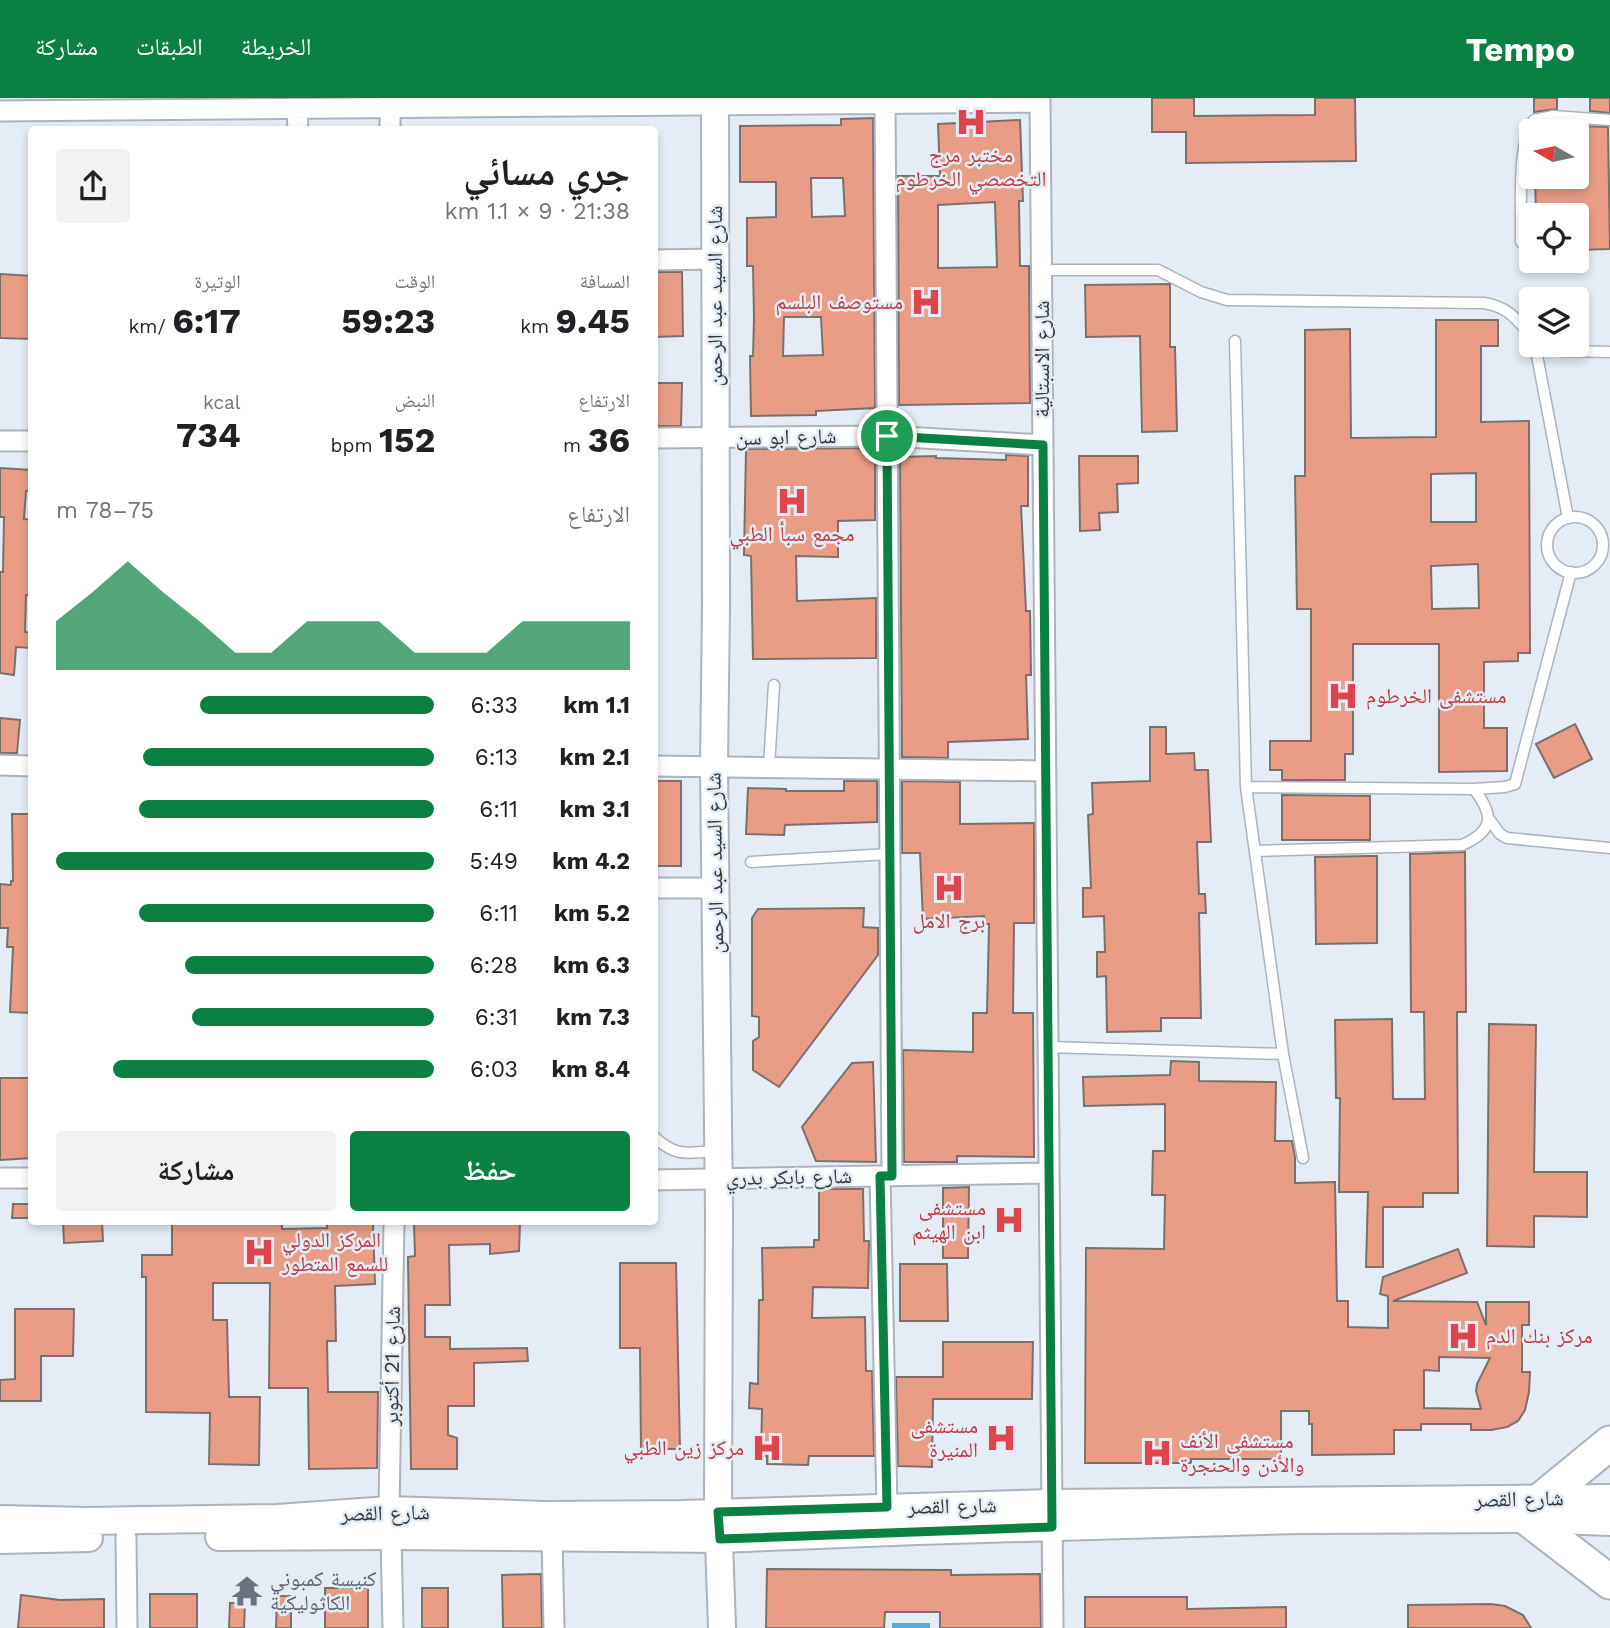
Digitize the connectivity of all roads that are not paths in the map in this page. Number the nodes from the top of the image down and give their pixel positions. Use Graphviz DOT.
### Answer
graph roads {
  1 [pos="1040,100"];
  2 [pos="715,101"];
  3 [pos="885,101"];
  4 [pos="499,102"];
  5 [pos="597,102"];
  6 [pos="390,103"];
  7 [pos="297,109"];
  8 [pos="0,111"];
  9 [pos="115,113"];
  10 [pos="204,120"];
  11 [pos="1610,120"];
  12 [pos="298,126"];
  13 [pos="390,126"];
  14 [pos="1522,203"];
  15 [pos="715,259"];
  16 [pos="658,260"];
  17 [pos="1042,270"];
  18 [pos="1519,322"];
  19 [pos="1236,341"];
  20 [pos="1589,352"];
  21 [pos="1610,352"];
  22 [pos="1537,357"];
  23 [pos="887,436"];
  24 [pos="658,438"];
  25 [pos="716,438"];
  26 [pos="0,440"];
  27 [pos="28,441"];
  28 [pos="1043,445"];
  29 [pos="1568,518"];
  30 [pos="1606,548"];
  31 [pos="1572,572"];
  32 [pos="774,685"];
  33 [pos="0,765"];
  34 [pos="28,766"];
  35 [pos="658,766"];
  36 [pos="714,766"];
  37 [pos="769,767"];
  38 [pos="889,769"];
  39 [pos="1046,771"];
  40 [pos="1246,787"];
  41 [pos="1474,789"];
  42 [pos="1489,819"];
  43 [pos="1610,848"];
  44 [pos="1255,851"];
  45 [pos="889,854"];
  46 [pos="751,862"];
  47 [pos="658,888"];
  48 [pos="715,888"];
  49 [pos="1048,1047"];
  50 [pos="1283,1054"];
  51 [pos="658,1140"];
  52 [pos="718,1151"];
  53 [pos="1303,1158"];
  54 [pos="1049,1173"];
  55 [pos="886,1176"];
  56 [pos="0,1178"];
  57 [pos="28,1178"];
  58 [pos="719,1178"];
  59 [pos="658,1180"];
  60 [pos="394,1225"];
  61 [pos="1610,1443"];
  62 [pos="1610,1498"];
  63 [pos="887,1507"];
  64 [pos="1536,1509"];
  65 [pos="718,1512"];
  66 [pos="1052,1515"];
  67 [pos="0,1519"];
  68 [pos="1610,1522"];
  69 [pos="390,1523"];
  70 [pos="126,1537"];
  71 [pos="552,1537"];
  72 [pos="0,1539"];
  73 [pos="720,1539"];
  74 [pos="1610,1582"];
  75 [pos="127,1628"];
  76 [pos="393,1628"];
  77 [pos="554,1628"];
  78 [pos="722,1628"];
  79 [pos="1053,1628"];
  1 -- 3 [label="street"];
  1 -- 17 [label="street, شارع الاسبتالية"];
  2 -- 3 [label="street"];
  2 -- 5 [label="street"];
  2 -- 15 [label="main road, شارع السيد عبد الرحمن"];
  3 -- 23 [label="street"];
  4 -- 5 [label="street"];
  4 -- 6 [label="street"];
  6 -- 7 [label="street"];
  6 -- 13 [label="street"];
  7 -- 10 [label="street"];
  7 -- 12 [label="street"];
  8 -- 9 [label="street"];
  9 -- 10 [label="street"];
  11 -- 14 [label="lane"];
  15 -- 16 [label="street"];
  15 -- 25 [label="main road, شارع السيد عبد الرحمن"];
  17 -- 18 [label="lane"];
  17 -- 28 [label="street, شارع الاسبتالية"];
  19 -- 40 [label="lane"];
  20 -- 21 [label="lane"];
  22 -- 29 [label="lane"];
  23 -- 25 [label="street, شارع ابو سن"];
  23 -- 28 [label="street, شارع ابو سن"];
  23 -- 38 [label="street"];
  24 -- 25 [label="street, شارع ابو سن"];
  25 -- 36 [label="main road, شارع السيد عبد الرحمن"];
  26 -- 27 [label="street"];
  28 -- 39 [label="street, شارع الاسبتالية"];
  29 -- 30 [label="lane"];
  29 -- 31 [label="lane"];
  30 -- 31 [label="lane"];
  31 -- 41 [label="lane"];
  32 -- 37 [label="lane"];
  33 -- 34 [label="street"];
  35 -- 36 [label="street"];
  36 -- 37 [label="street"];
  36 -- 48 [label="main road, شارع السيد عبد الرحمن"];
  37 -- 38 [label="street"];
  38 -- 39 [label="street"];
  38 -- 45 [label="street"];
  39 -- 49 [label="street, شارع الاسبتالية"];
  40 -- 41 [label="lane"];
  40 -- 44 [label="lane"];
  41 -- 42 [label="lane"];
  42 -- 43 [label="lane"];
  42 -- 44 [label="lane"];
  44 -- 50 [label="lane"];
  45 -- 46 [label="lane"];
  45 -- 55 [label="street"];
  47 -- 48 [label="street"];
  48 -- 52 [label="main road, شارع السيد عبد الرحمن"];
  49 -- 50 [label="lane"];
  49 -- 54 [label="street, شارع الاسبتالية"];
  50 -- 53 [label="lane"];
  51 -- 52 [label="lane"];
  52 -- 58 [label="main road, شارع السيد عبد الرحمن"];
  54 -- 55 [label="street, شارع بابكر بدري"];
  54 -- 66 [label="street, شارع الاسبتالية"];
  55 -- 58 [label="street, شارع بابكر بدري"];
  55 -- 63 [label="street"];
  56 -- 57 [label="street"];
  58 -- 59 [label="street, شارع بابكر بدري"];
  58 -- 65 [label="main road, شارع السيد عبد الرحمن"];
  60 -- 69 [label="street, شارع 21 أكتوبر"];
  61 -- 64 [label="highway"];
  62 -- 64 [label="main road, شارع القصر"];
  63 -- 65 [label="main road, شارع القصر"];
  63 -- 66 [label="main road, شارع القصر"];
  64 -- 66 [label="main road, شارع القصر"];
  64 -- 68 [label="main road, شارع القصر"];
  64 -- 74 [label="highway"];
  65 -- 69 [label="main road, شارع القصر"];
  65 -- 73 [label="main road, شارع السيد عبد الرحمن"];
  66 -- 73 [label="main road, شارع القصر"];
  66 -- 79 [label="street, شارع الاسبتالية"];
  67 -- 69 [label="main road, شارع القصر"];
  69 -- 70 [label="main road, شارع القصر"];
  69 -- 71 [label="main road, شارع القصر"];
  69 -- 76 [label="street, شارع 21 أكتوبر"];
  70 -- 72 [label="main road, شارع القصر"];
  70 -- 75 [label="street"];
  71 -- 73 [label="main road, شارع القصر"];
  71 -- 77 [label="street"];
  73 -- 78 [label="main road, شارع السيد عبد الرحمن"];
}
